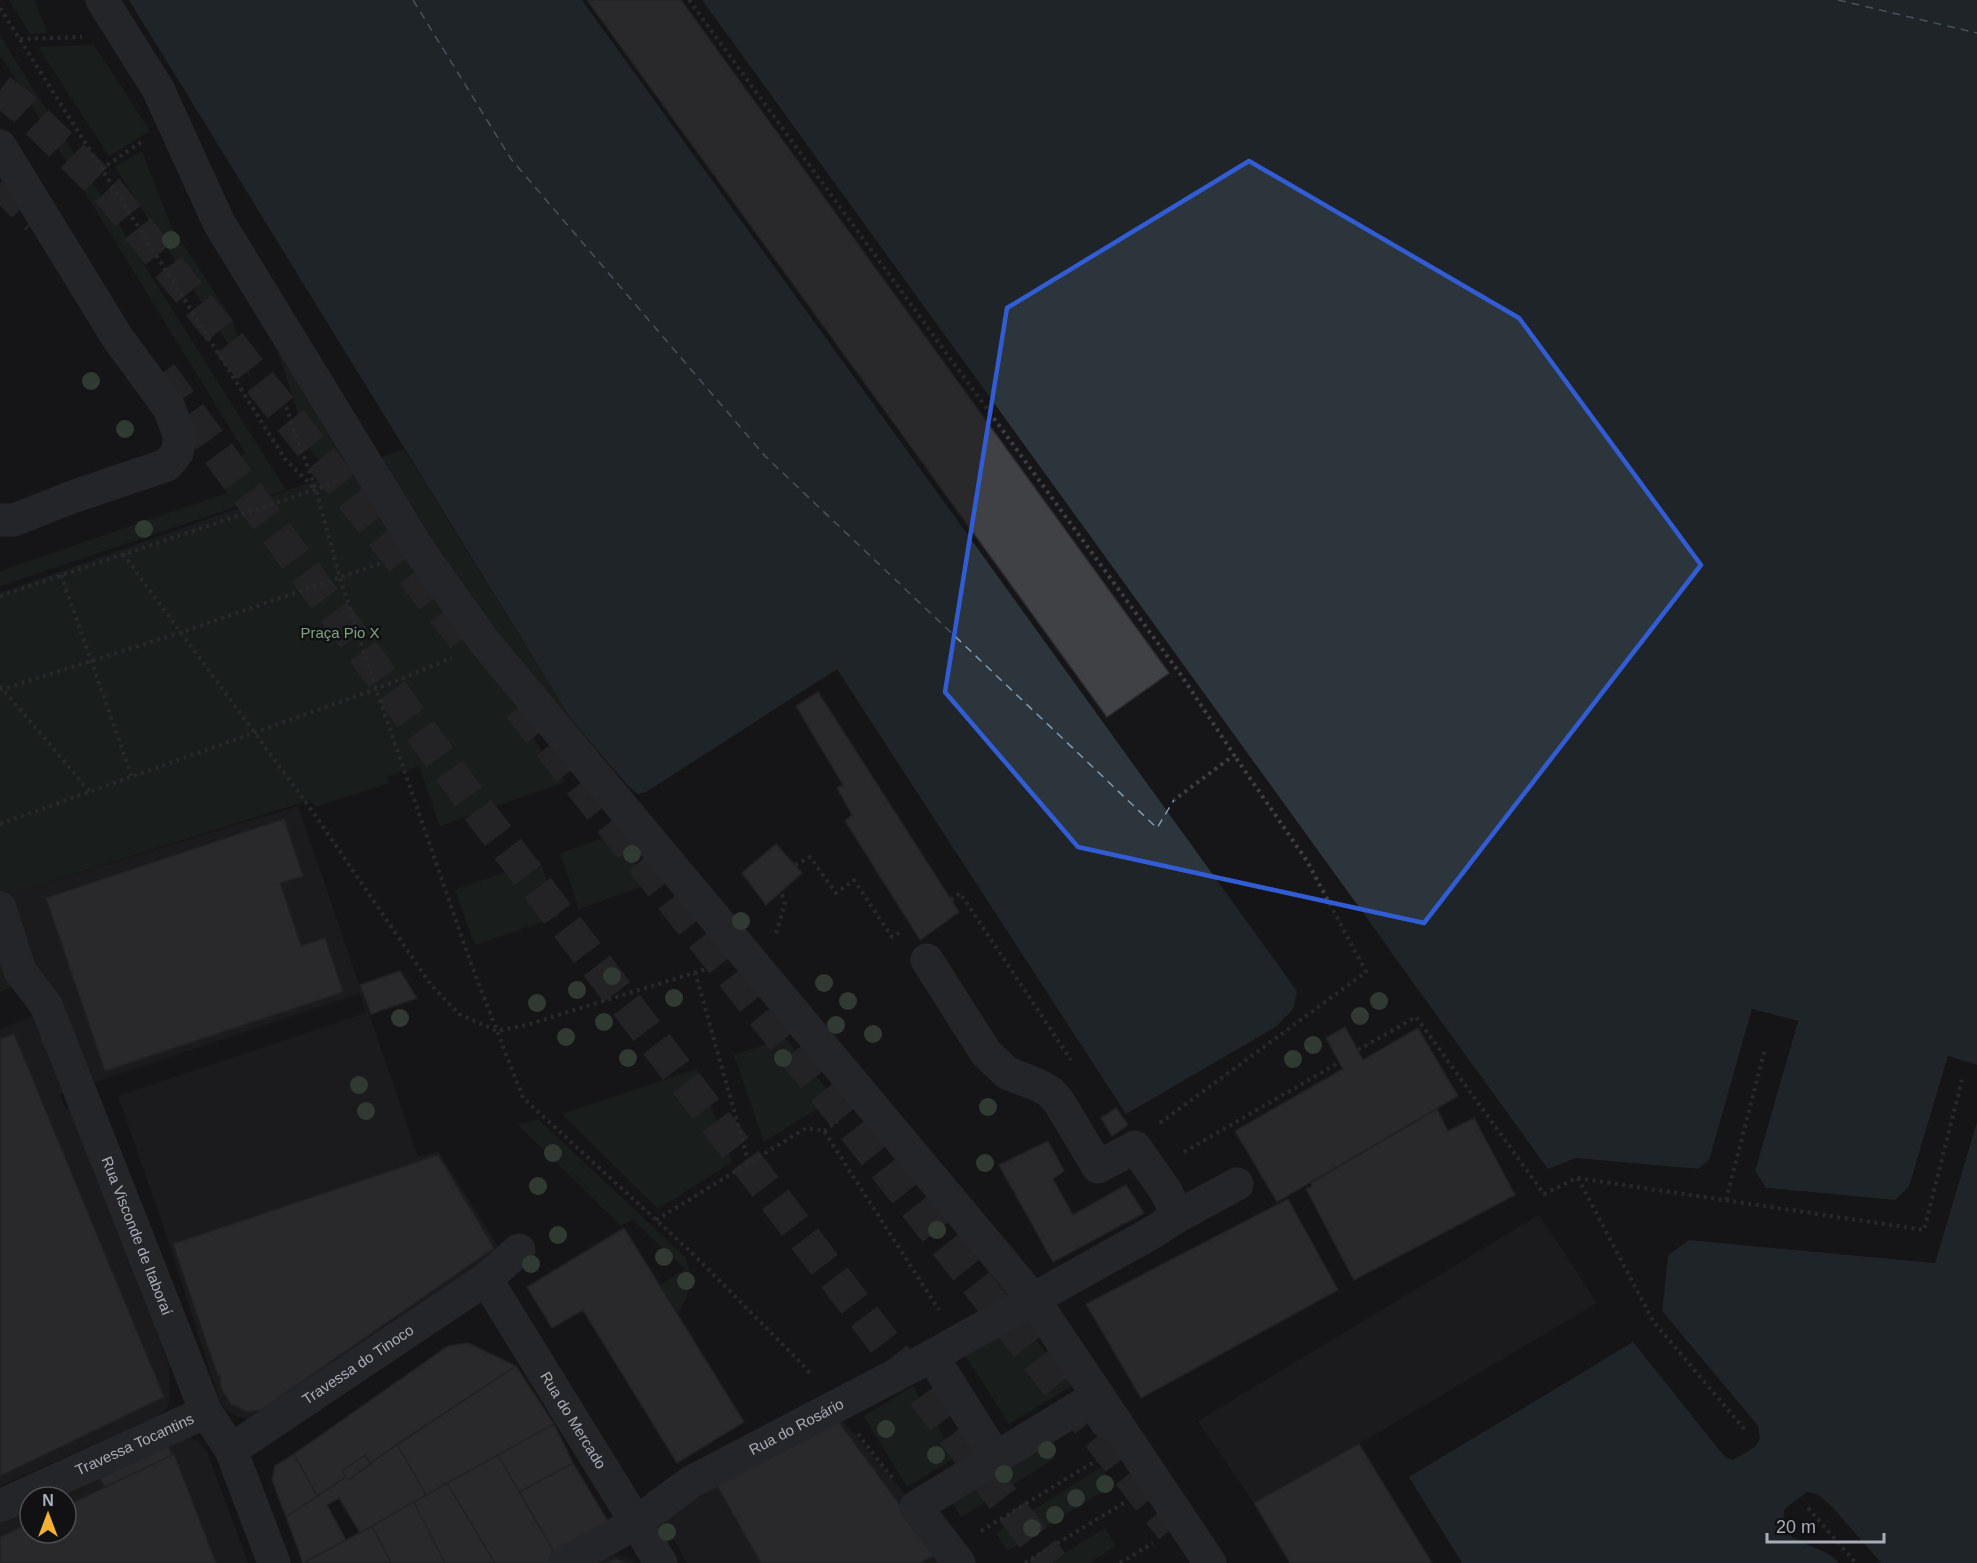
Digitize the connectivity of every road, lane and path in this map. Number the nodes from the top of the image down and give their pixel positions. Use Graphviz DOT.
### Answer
graph roads {
  1 [pos="102,0"];
  2 [pos="689,0"];
  3 [pos="0,8"];
  4 [pos="124,35"];
  5 [pos="20,39"];
  6 [pos="173,121"];
  7 [pos="0,146"];
  8 [pos="101,169"];
  9 [pos="284,401"];
  10 [pos="369,471"];
  11 [pos="316,489"];
  12 [pos="0,520"];
  13 [pos="419,550"];
  14 [pos="123,554"];
  15 [pos="61,575"];
  16 [pos="340,578"];
  17 [pos="0,596"];
  18 [pos="182,632"];
  19 [pos="486,644"];
  20 [pos="90,660"];
  21 [pos="1,688"];
  22 [pos="376,689"];
  23 [pos="254,734"];
  24 [pos="1234,755"];
  25 [pos="132,777"];
  26 [pos="90,792"];
  27 [pos="1174,800"];
  28 [pos="0,824"];
  29 [pos="795,865"];
  30 [pos="951,900"];
  31 [pos="0,908"];
  32 [pos="910,925"];
  33 [pos="746,956"];
  34 [pos="927,960"];
  35 [pos="695,972"];
  36 [pos="10,975"];
  37 [pos="497,1031"];
  38 [pos="1765,1049"];
  39 [pos="1358,1050"];
  40 [pos="1340,1062"];
  41 [pos="1076,1067"];
  42 [pos="1962,1080"];
  43 [pos="1158,1124"];
  44 [pos="749,1164"];
  45 [pos="1152,1171"];
  46 [pos="1577,1178"];
  47 [pos="1237,1184"];
  48 [pos="1726,1200"];
  49 [pos="1178,1216"];
  50 [pos="656,1220"];
  51 [pos="519,1250"];
  52 [pos="486,1279"];
  53 [pos="1034,1300"];
  54 [pos="946,1349"];
  55 [pos="836,1406"];
  56 [pos="206,1412"];
  57 [pos="1746,1431"];
  58 [pos="1121,1445"];
  59 [pos="231,1450"];
  60 [pos="996,1458"];
  61 [pos="1149,1488"];
  62 [pos="0,1506"];
  63 [pos="916,1507"];
  64 [pos="1808,1508"];
  65 [pos="636,1523"];
  66 [pos="1192,1554"];
  67 [pos="955,1556"];
  68 [pos="274,1563"];
  69 [pos="564,1563"];
  70 [pos="661,1563"];
  71 [pos="1025,1563"];
  72 [pos="1120,1563"];
  73 [pos="1856,1563"];
  1 -- 4 [label="street"];
  2 -- 24 [label="path"];
  3 -- 5 [label="path"];
  4 -- 5 [label="path"];
  4 -- 6 [label="street"];
  5 -- 8 [label="path"];
  6 -- 8 [label="path"];
  6 -- 10 [label="street"];
  7 -- 12 [label="street"];
  8 -- 11 [label="path"];
  9 -- 11 [label="path"];
  10 -- 11 [label="path"];
  10 -- 13 [label="street"];
  11 -- 14 [label="path"];
  11 -- 16 [label="path"];
  13 -- 16 [label="path"];
  13 -- 19 [label="street"];
  14 -- 15 [label="path"];
  14 -- 18 [label="path"];
  15 -- 17 [label="path"];
  15 -- 20 [label="path"];
  16 -- 18 [label="path"];
  16 -- 22 [label="path"];
  18 -- 20 [label="path"];
  18 -- 23 [label="path"];
  19 -- 22 [label="path"];
  19 -- 33 [label="street"];
  20 -- 21 [label="path"];
  20 -- 25 [label="path"];
  21 -- 26 [label="path"];
  22 -- 23 [label="path"];
  22 -- 37 [label="path"];
  23 -- 25 [label="path"];
  23 -- 37 [label="path"];
  24 -- 27 [label="path"];
  24 -- 43 [label="path"];
  25 -- 26 [label="path"];
  26 -- 28 [label="path"];
  29 -- 32 [label="path"];
  30 -- 41 [label="path"];
  31 -- 36 [label="street, Rua Visconde de Itaboraí"];
  33 -- 35 [label="path"];
  33 -- 53 [label="street"];
  34 -- 45 [label="street"];
  35 -- 37 [label="path"];
  35 -- 44 [label="path"];
  36 -- 56 [label="street, Rua Visconde de Itaboraí"];
  37 -- 50 [label="path"];
  38 -- 48 [label="path"];
  39 -- 46 [label="path"];
  40 -- 45 [label="path"];
  42 -- 48 [label="path"];
  44 -- 50 [label="path"];
  44 -- 54 [label="path"];
  45 -- 49 [label="street"];
  46 -- 48 [label="path"];
  46 -- 57 [label="path"];
  47 -- 49 [label="street, Rua do Rosário"];
  49 -- 53 [label="street, Rua do Rosário"];
  50 -- 55 [label="path"];
  51 -- 52 [label="street, Travessa do Tinoco"];
  52 -- 59 [label="street, Travessa do Tinoco"];
  52 -- 65 [label="street, Rua do Mercado"];
  53 -- 54 [label="street, Rua do Rosário"];
  53 -- 66 [label="street"];
  54 -- 55 [label="street, Rua do Rosário"];
  54 -- 60 [label="street"];
  55 -- 63 [label="path"];
  55 -- 65 [label="street, Rua do Rosário"];
  56 -- 59 [label="street, Rua Visconde de Itaboraí"];
  56 -- 62 [label="street, Travessa Tocantins"];
  58 -- 60 [label="street"];
  58 -- 61 [label="street"];
  58 -- 67 [label="path"];
  59 -- 68 [label="street, Rua Visconde de Itaboraí"];
  60 -- 63 [label="street"];
  61 -- 66 [label="street"];
  61 -- 71 [label="path"];
  63 -- 67 [label="street"];
  64 -- 73 [label="path"];
  65 -- 69 [label="street, Rua do Rosário"];
  65 -- 70 [label="street, Rua do Mercado"];
  66 -- 72 [label="path"];
}
